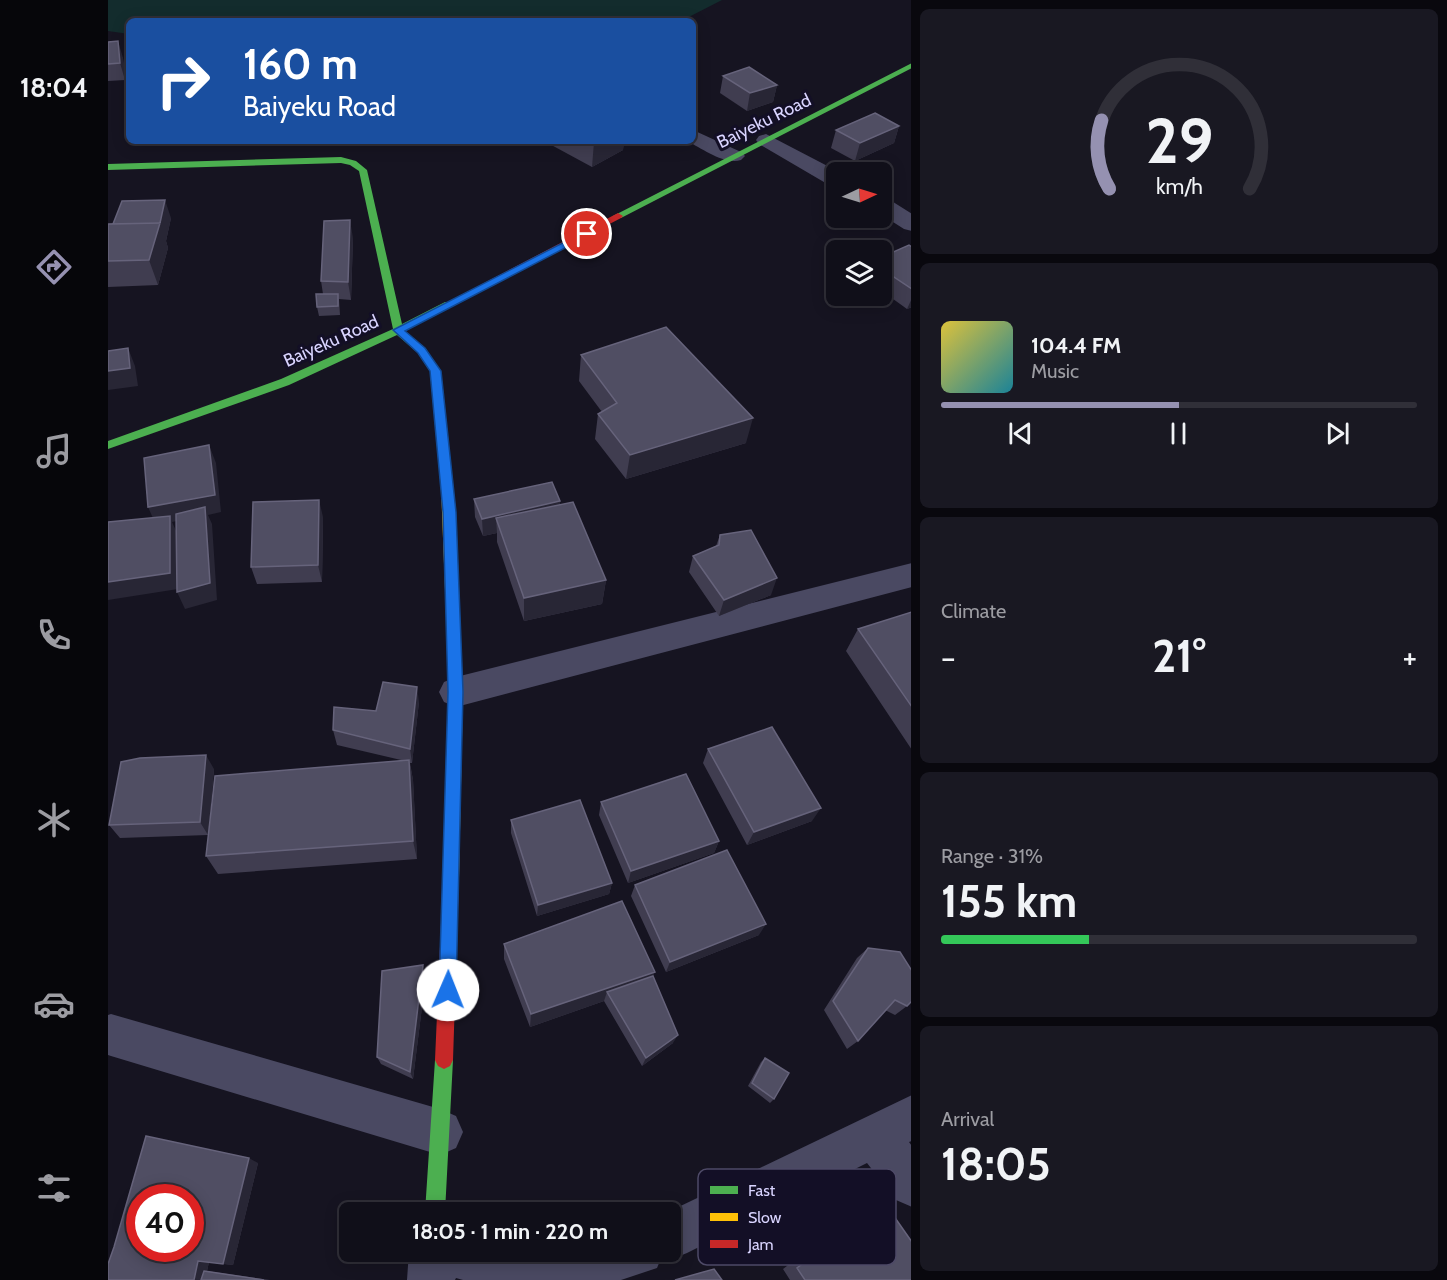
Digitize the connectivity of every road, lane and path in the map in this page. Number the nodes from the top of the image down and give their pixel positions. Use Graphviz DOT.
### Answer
graph roads {
  1 [pos="911,66"];
  2 [pos="696,137"];
  3 [pos="766,140"];
  4 [pos="734,156"];
  5 [pos="108,167"];
  6 [pos="826,174"];
  7 [pos="892,211"];
  8 [pos="911,223"];
  9 [pos="398,330"];
  10 [pos="108,445"];
  11 [pos="911,575"];
  12 [pos="456,692"];
  13 [pos="111,1035"];
  14 [pos="893,1126"];
  15 [pos="440,1132"];
  16 [pos="806,1169"];
  17 [pos="911,1181"];
  18 [pos="436,1202"];
  19 [pos="698,1222"];
  20 [pos="681,1231"];
  21 [pos="432,1262"];
  22 [pos="482,1262"];
  23 [pos="598,1262"];
  24 [pos="431,1280"];
  1 -- 3 [label="street, Baiyeku Road"];
  2 -- 4 [label="street"];
  3 -- 4 [label="street, Baiyeku Road"];
  3 -- 6 [label="street"];
  4 -- 9 [label="street, Baiyeku Road"];
  5 -- 9 [label="street"];
  7 -- 8 [label="street"];
  9 -- 10 [label="street, Baiyeku Road"];
  9 -- 12 [label="street"];
  11 -- 12 [label="street"];
  12 -- 15 [label="street"];
  13 -- 15 [label="street"];
  14 -- 16 [label="street"];
  14 -- 17 [label="street"];
  15 -- 18 [label="street"];
  19 -- 20 [label="street"];
  21 -- 24 [label="street"];
  22 -- 23 [label="street"];
}
